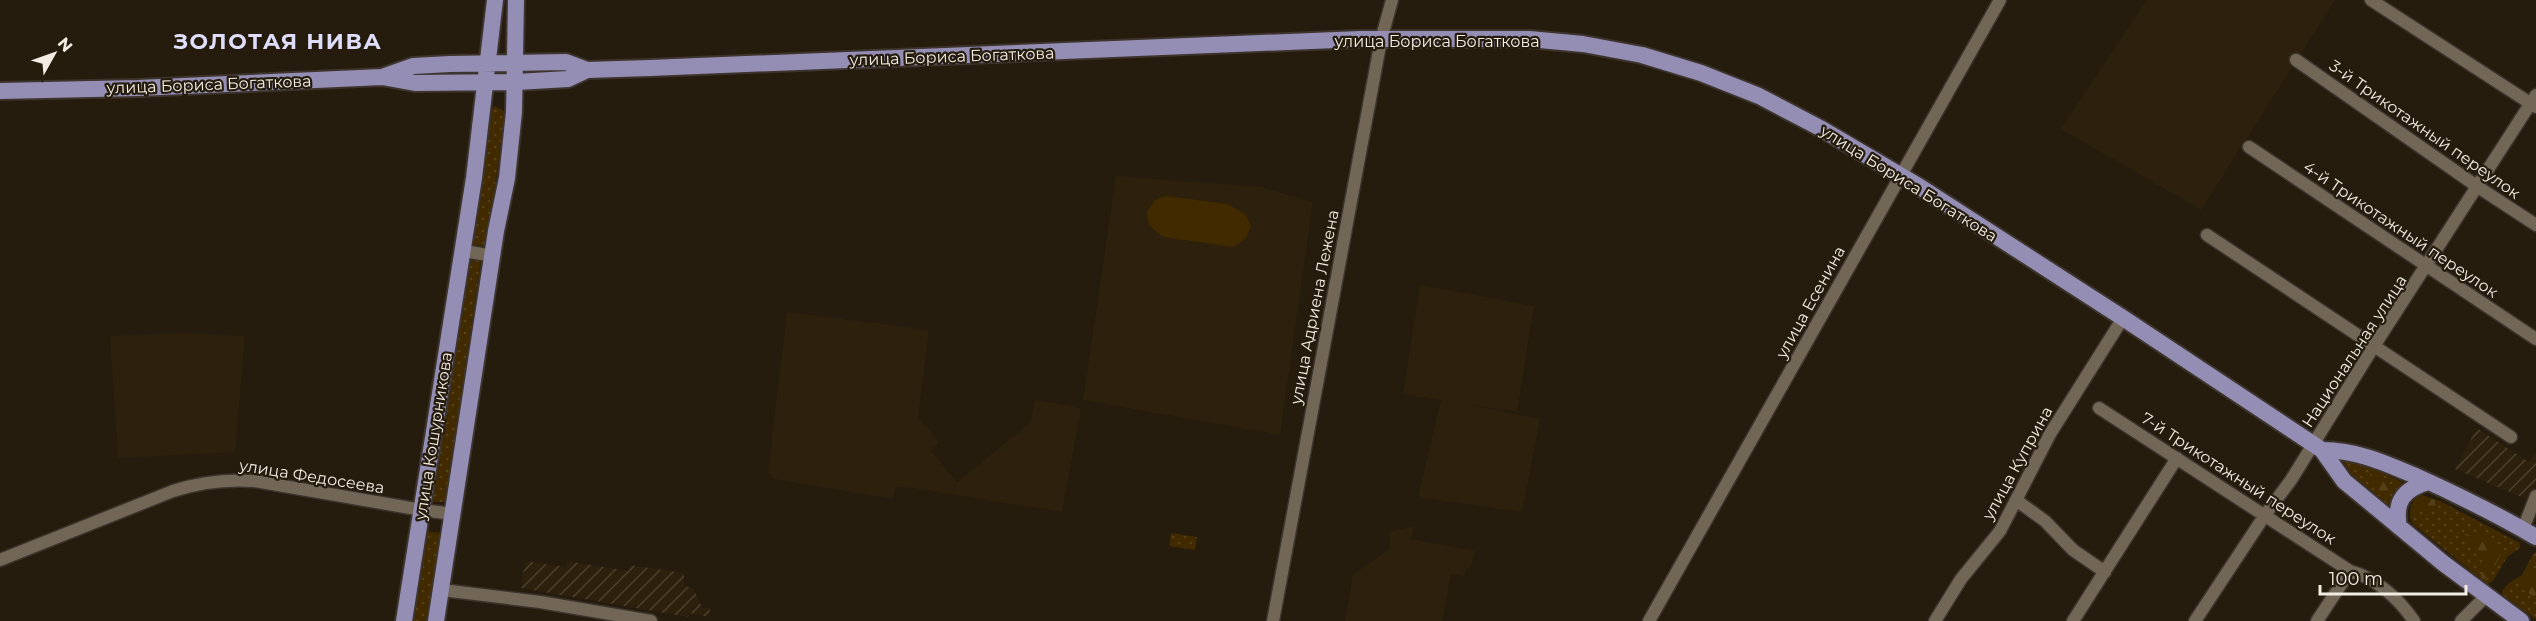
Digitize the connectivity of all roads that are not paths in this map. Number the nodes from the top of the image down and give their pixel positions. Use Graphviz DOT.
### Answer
graph roads {
  1 [pos="516,0"];
  2 [pos="1392,0"];
  3 [pos="2000,0"];
  4 [pos="2371,0"];
  5 [pos="495,1"];
  6 [pos="1381,40"];
  7 [pos="2296,60"];
  8 [pos="450,64"];
  9 [pos="516,64"];
  10 [pos="487,65"];
  11 [pos="587,70"];
  12 [pos="382,77"];
  13 [pos="485,82"];
  14 [pos="516,82"];
  15 [pos="0,91"];
  16 [pos="2534,102"];
  17 [pos="2249,147"];
  18 [pos="1900,174"];
  19 [pos="2478,188"];
  20 [pos="2536,225"];
  21 [pos="2207,235"];
  22 [pos="462,251"];
  23 [pos="494,256"];
  24 [pos="2427,267"];
  25 [pos="2123,318"];
  26 [pos="2536,339"];
  27 [pos="2374,346"];
  28 [pos="2099,408"];
  29 [pos="2511,437"];
  30 [pos="2317,447"];
  31 [pos="2177,458"];
  32 [pos="2428,482"];
  33 [pos="2536,496"];
  34 [pos="2016,500"];
  35 [pos="422,510"];
  36 [pos="453,514"];
  37 [pos="2265,515"];
  38 [pos="2399,527"];
  39 [pos="2530,533"];
  40 [pos="0,560"];
  41 [pos="2350,571"];
  42 [pos="2105,572"];
  43 [pos="442,590"];
  44 [pos="2486,596"];
  45 [pos="1941,619"];
  46 [pos="404,621"];
  47 [pos="436,621"];
  48 [pos="651,621"];
  49 [pos="1273,621"];
  50 [pos="1649,621"];
  51 [pos="2073,621"];
  52 [pos="2195,621"];
  53 [pos="2317,621"];
  54 [pos="2415,621"];
  55 [pos="2461,621"];
  56 [pos="2521,621"];
  1 -- 9 [label="main road, улица Кошурникова"];
  2 -- 6 [label="street, улица Адриена Лежена"];
  3 -- 18 [label="street, улица Есенина"];
  4 -- 16 [label="street"];
  5 -- 8 [label="main road"];
  5 -- 10 [label="main road, улица Кошурникова"];
  6 -- 11 [label="main road, улица Бориса Богаткова"];
  6 -- 18 [label="main road, улица Бориса Богаткова"];
  6 -- 49 [label="street, улица Адриена Лежена"];
  7 -- 19 [label="street, 3-й Трикотажный переулок"];
  8 -- 10 [label="main road, улица Бориса Богаткова"];
  8 -- 12 [label="main road, улица Бориса Богаткова"];
  9 -- 10 [label="main road, улица Бориса Богаткова"];
  9 -- 11 [label="main road, улица Бориса Богаткова"];
  9 -- 14 [label="main road, улица Кошурникова"];
  10 -- 13 [label="main road, улица Кошурникова"];
  11 -- 14 [label="main road, улица Бориса Богаткова"];
  12 -- 13 [label="main road, улица Бориса Богаткова"];
  12 -- 15 [label="main road, улица Бориса Богаткова"];
  13 -- 14 [label="main road, улица Бориса Богаткова"];
  13 -- 22 [label="main road, улица Кошурникова"];
  14 -- 23 [label="main road, улица Кошурникова"];
  16 -- 19 [label="street, Национальная улица"];
  17 -- 24 [label="street, 4-й Трикотажный переулок"];
  18 -- 25 [label="main road, улица Бориса Богаткова"];
  18 -- 50 [label="street, улица Есенина"];
  19 -- 20 [label="street, 3-й Трикотажный переулок"];
  19 -- 24 [label="street, Национальная улица"];
  21 -- 27 [label="street"];
  22 -- 23 [label="street"];
  22 -- 35 [label="main road, улица Кошурникова"];
  23 -- 36 [label="main road, улица Кошурникова"];
  24 -- 26 [label="street, 4-й Трикотажный переулок"];
  24 -- 27 [label="street, Национальная улица"];
  25 -- 30 [label="main road, улица Бориса Богаткова"];
  25 -- 34 [label="street, улица Куприна"];
  27 -- 29 [label="street"];
  27 -- 30 [label="street, Национальная улица"];
  28 -- 31 [label="street, 7-й Трикотажный переулок"];
  30 -- 32 [label="main road, улица Бориса Богаткова"];
  30 -- 37 [label="street, Национальная улица"];
  30 -- 38 [label="main road, улица Бориса Богаткова"];
  31 -- 37 [label="street, 7-й Трикотажный переулок"];
  31 -- 42 [label="street"];
  32 -- 38 [label="main road"];
  32 -- 39 [label="main road, улица Бориса Богаткова"];
  33 -- 39 [label="street"];
  34 -- 42 [label="street"];
  34 -- 45 [label="street, улица Куприна"];
  35 -- 36 [label="street, улица Федосеева"];
  35 -- 40 [label="street, улица Федосеева"];
  35 -- 46 [label="main road, улица Кошурникова"];
  36 -- 43 [label="main road, улица Кошурникова"];
  37 -- 41 [label="street, 7-й Трикотажный переулок"];
  37 -- 52 [label="street, Национальная улица"];
  38 -- 44 [label="main road, улица Бориса Богаткова"];
  41 -- 53 [label="street"];
  41 -- 54 [label="street, 7-й Трикотажный переулок"];
  42 -- 51 [label="street"];
  43 -- 47 [label="main road, улица Кошурникова"];
  43 -- 48 [label="street"];
  44 -- 55 [label="street"];
  44 -- 56 [label="main road, улица Бориса Богаткова"];
}
